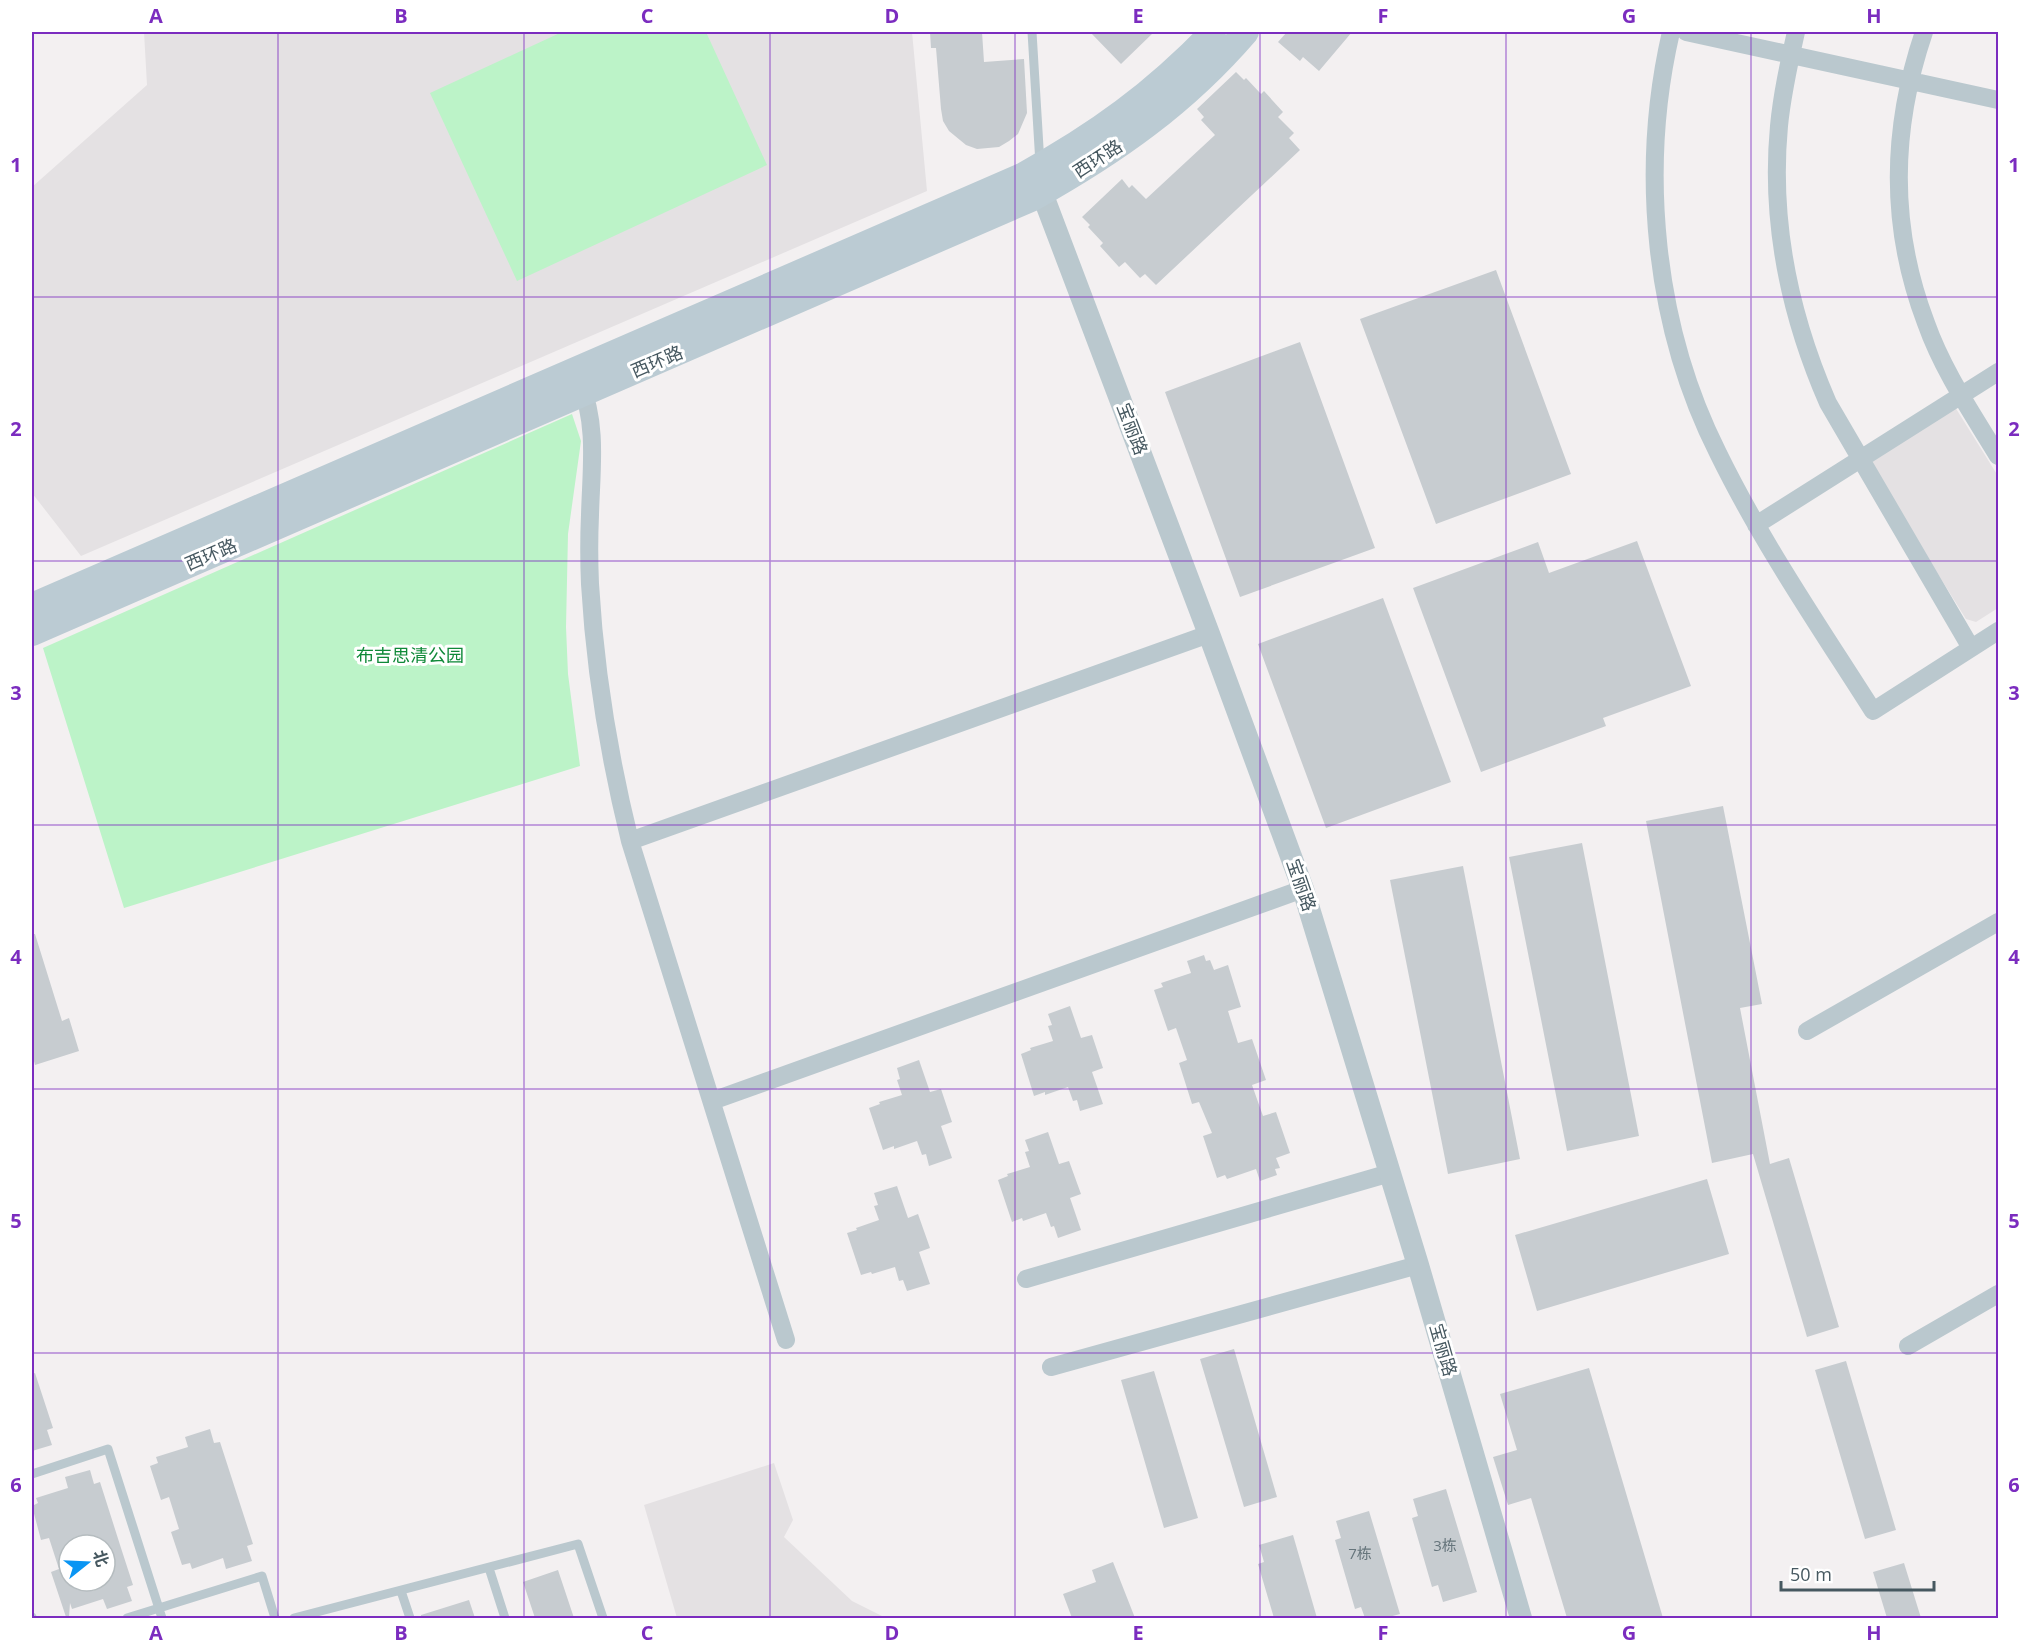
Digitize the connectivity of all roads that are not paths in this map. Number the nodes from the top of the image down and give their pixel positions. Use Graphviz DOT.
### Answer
graph roads {
  1 [pos="1032,32"];
  2 [pos="1213,32"];
  3 [pos="1246,32"];
  4 [pos="1671,32"];
  5 [pos="1686,32"];
  6 [pos="1796,32"];
  7 [pos="1924,32"];
  8 [pos="1791,54"];
  9 [pos="1910,80"];
  10 [pos="1998,100"];
  11 [pos="1040,166"];
  12 [pos="1042,193"];
  13 [pos="1998,372"];
  14 [pos="579,382"];
  15 [pos="1960,396"];
  16 [pos="1998,456"];
  17 [pos="1860,459"];
  18 [pos="1756,525"];
  19 [pos="32,606"];
  20 [pos="1998,631"];
  21 [pos="32,633"];
  22 [pos="1209,633"];
  23 [pos="1971,648"];
  24 [pos="630,841"];
  25 [pos="1303,889"];
  26 [pos="1998,922"];
  27 [pos="1807,1031"];
  28 [pos="712,1101"];
  29 [pos="1390,1173"];
  30 [pos="1418,1265"];
  31 [pos="1026,1279"];
  32 [pos="1998,1294"];
  33 [pos="786,1340"];
  34 [pos="1908,1347"];
  35 [pos="1052,1367"];
  36 [pos="32,1474"];
  37 [pos="489,1568"];
  38 [pos="400,1591"];
  39 [pos="159,1608"];
  40 [pos="317,1616"];
  41 [pos="127,1618"];
  42 [pos="162,1618"];
  43 [pos="275,1618"];
  44 [pos="294,1618"];
  45 [pos="410,1618"];
  46 [pos="505,1618"];
  47 [pos="603,1618"];
  48 [pos="1521,1618"];
  1 -- 11 [label="lane"];
  2 -- 11 [label="main road, 西环路"];
  3 -- 12 [label="main road, 西环路"];
  4 -- 18 [label="street"];
  5 -- 8 [label="street"];
  6 -- 8 [label="street"];
  7 -- 9 [label="street"];
  8 -- 9 [label="street"];
  8 -- 17 [label="street"];
  9 -- 10 [label="street"];
  9 -- 15 [label="street"];
  11 -- 12 [label="street, 宝丽路"];
  11 -- 14 [label="main road, 西环路"];
  12 -- 14 [label="main road, 西环路"];
  12 -- 22 [label="street, 宝丽路"];
  13 -- 15 [label="street"];
  14 -- 19 [label="main road, 西环路"];
  14 -- 21 [label="main road, 西环路"];
  14 -- 24 [label="street"];
  15 -- 16 [label="street"];
  15 -- 17 [label="street"];
  17 -- 18 [label="street"];
  17 -- 23 [label="street"];
  18 -- 23 [label="street"];
  20 -- 23 [label="street"];
  22 -- 24 [label="street"];
  22 -- 25 [label="street, 宝丽路"];
  24 -- 28 [label="street"];
  25 -- 28 [label="street"];
  25 -- 29 [label="street, 宝丽路"];
  26 -- 27 [label="street"];
  28 -- 33 [label="street"];
  29 -- 30 [label="street, 宝丽路"];
  29 -- 31 [label="street"];
  30 -- 35 [label="street"];
  30 -- 48 [label="street, 宝丽路"];
  32 -- 34 [label="street"];
  36 -- 39 [label="lane"];
  37 -- 38 [label="lane"];
  37 -- 46 [label="lane"];
  37 -- 47 [label="lane"];
  38 -- 40 [label="lane"];
  38 -- 45 [label="lane"];
  39 -- 41 [label="lane"];
  39 -- 42 [label="lane"];
  39 -- 43 [label="lane"];
  40 -- 44 [label="lane"];
}
